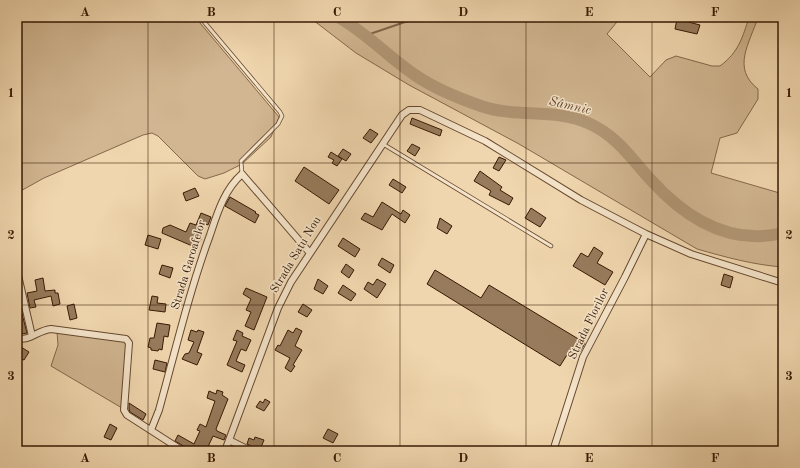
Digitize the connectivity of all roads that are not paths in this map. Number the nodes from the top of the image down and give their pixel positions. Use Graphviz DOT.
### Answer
graph roads {
  1 [pos="200,17"];
  2 [pos="688,17"];
  3 [pos="694,18"];
  4 [pos="382,143"];
  5 [pos="242,174"];
  6 [pos="646,234"];
  7 [pos="550,246"];
  8 [pos="308,252"];
  9 [pos="17,272"];
  10 [pos="783,283"];
  11 [pos="32,336"];
  12 [pos="17,338"];
  13 [pos="152,430"];
  14 [pos="229,440"];
  15 [pos="183,451"];
  16 [pos="225,451"];
  17 [pos="251,451"];
  18 [pos="553,451"];
  1 -- 5 [label="lane"];
  2 -- 3 [label="lane"];
  4 -- 6 [label="street, Strada Satu Nou"];
  4 -- 7 [label="lane"];
  4 -- 8 [label="street, Strada Satu Nou"];
  5 -- 8 [label="street"];
  5 -- 13 [label="street, Strada Garoafelor"];
  6 -- 10 [label="street"];
  6 -- 18 [label="street, Strada Florilor"];
  8 -- 14 [label="street, Strada Satu Nou"];
  9 -- 11 [label="street"];
  11 -- 12 [label="street"];
  11 -- 13 [label="street"];
  13 -- 15 [label="street"];
  14 -- 16 [label="street, Strada Satu Nou"];
  14 -- 17 [label="street"];
}
